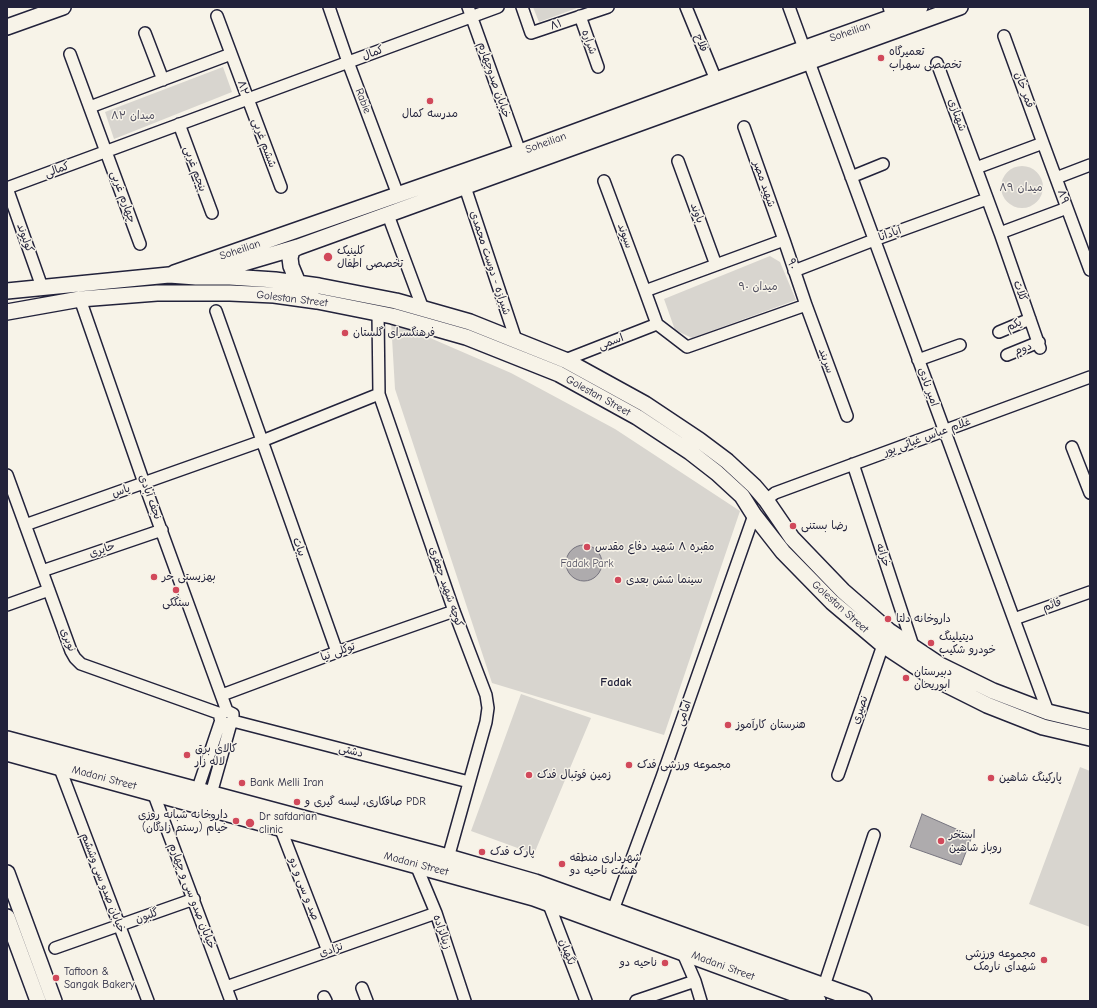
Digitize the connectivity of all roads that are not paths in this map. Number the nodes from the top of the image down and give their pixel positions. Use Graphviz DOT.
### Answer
graph roads {
  1 [pos="329,7"];
  2 [pos="498,7"];
  3 [pos="522,7"];
  4 [pos="608,7"];
  5 [pos="686,7"];
  6 [pos="789,7"];
  7 [pos="920,7"];
  8 [pos="960,7"];
  9 [pos="57,8"];
  10 [pos="470,12"];
  11 [pos="217,16"];
  12 [pos="580,16"];
  13 [pos="893,18"];
  14 [pos="7,27"];
  15 [pos="145,32"];
  16 [pos="1004,36"];
  17 [pos="70,54"];
  18 [pos="232,54"];
  19 [pos="807,55"];
  20 [pos="348,62"];
  21 [pos="937,62"];
  22 [pos="598,67"];
  23 [pos="163,80"];
  24 [pos="719,87"];
  25 [pos="248,99"];
  26 [pos="90,107"];
  27 [pos="179,124"];
  28 [pos="744,127"];
  29 [pos="1043,143"];
  30 [pos="106,151"];
  31 [pos="522,159"];
  32 [pos="678,161"];
  33 [pos="883,164"];
  34 [pos="1090,165"];
  35 [pos="976,168"];
  36 [pos="851,177"];
  37 [pos="1056,178"];
  38 [pos="463,180"];
  39 [pos="604,181"];
  40 [pos="281,187"];
  41 [pos="7,188"];
  42 [pos="398,195"];
  43 [pos="987,199"];
  44 [pos="382,200"];
  45 [pos="1067,208"];
  46 [pos="404,209"];
  47 [pos="212,213"];
  48 [pos="388,215"];
  49 [pos="1000,233"];
  50 [pos="784,240"];
  51 [pos="874,240"];
  52 [pos="140,244"];
  53 [pos="298,247"];
  54 [pos="716,265"];
  55 [pos="1090,270"];
  56 [pos="794,271"];
  57 [pos="169,275"];
  58 [pos="196,277"];
  59 [pos="298,283"];
  60 [pos="42,287"];
  61 [pos="7,291"];
  62 [pos="645,291"];
  63 [pos="190,293"];
  64 [pos="80,299"];
  65 [pos="806,305"];
  66 [pos="423,309"];
  67 [pos="216,311"];
  68 [pos="7,312"];
  69 [pos="378,313"];
  70 [pos="1030,319"];
  71 [pos="657,324"];
  72 [pos="999,332"];
  73 [pos="516,340"];
  74 [pos="960,345"];
  75 [pos="1040,345"];
  76 [pos="1007,355"];
  77 [pos="565,360"];
  78 [pos="918,360"];
  79 [pos="1090,377"];
  80 [pos="380,394"];
  81 [pos="846,416"];
  82 [pos="944,431"];
  83 [pos="262,441"];
  84 [pos="1072,447"];
  85 [pos="853,464"];
  86 [pos="7,475"];
  87 [pos="144,483"];
  88 [pos="1090,493"];
  89 [pos="766,500"];
  90 [pos="754,515"];
  91 [pos="25,525"];
  92 [pos="162,530"];
  93 [pos="42,572"];
  94 [pos="49,590"];
  95 [pos="1090,592"];
  96 [pos="7,605"];
  97 [pos="454,611"];
  98 [pos="1014,619"];
  99 [pos="883,645"];
  100 [pos="913,646"];
  101 [pos="337,652"];
  102 [pos="222,695"];
  103 [pos="1048,712"];
  104 [pos="227,718"];
  105 [pos="1090,722"];
  106 [pos="1090,738"];
  107 [pos="7,740"];
  108 [pos="7,752"];
  109 [pos="59,766"];
  110 [pos="838,775"];
  111 [pos="469,782"];
  112 [pos="152,792"];
  113 [pos="202,799"];
  114 [pos="280,827"];
  115 [pos="874,835"];
  116 [pos="448,858"];
  117 [pos="416,864"];
  118 [pos="7,873"];
  119 [pos="194,900"];
  120 [pos="548,902"];
  121 [pos="436,913"];
  122 [pos="7,917"];
  123 [pos="610,917"];
  124 [pos="119,925"];
  125 [pos="55,948"];
  126 [pos="328,951"];
  127 [pos="682,951"];
  128 [pos="695,981"];
  129 [pos="226,987"];
  130 [pos="362,988"];
  131 [pos="820,994"];
  132 [pos="788,995"];
  133 [pos="37,1000"];
  134 [pos="54,1001"];
  135 [pos="148,1001"];
  136 [pos="231,1001"];
  137 [pos="367,1001"];
  138 [pos="465,1001"];
  139 [pos="586,1001"];
  140 [pos="636,1001"];
  141 [pos="701,1001"];
  142 [pos="863,1001"];
  1 -- 20 [label="street, Rabie"];
  2 -- 10 [label="street, کمال"];
  3 -- 12 [label="street, ۸۱"];
  4 -- 12 [label="street, ۸۱"];
  5 -- 24 [label="street, فلاح"];
  6 -- 19 [label="street, امیر نادی"];
  7 -- 13 [label="main road, Soheilian"];
  8 -- 13 [label="main road, Soheilian"];
  9 -- 14 [label="main road"];
  10 -- 20 [label="street, کمال"];
  10 -- 31 [label="street, خیابان صدوچهارم"];
  11 -- 18 [label="street, ۸۲"];
  12 -- 22 [label="street, شراره"];
  13 -- 19 [label="main road, Soheilian"];
  15 -- 23 [label="street"];
  16 -- 29 [label="street, قمر خان"];
  17 -- 26 [label="street"];
  18 -- 23 [label="street"];
  18 -- 25 [label="street, ۸۲"];
  19 -- 24 [label="main road, Soheilian"];
  19 -- 36 [label="street, امیر نادی"];
  20 -- 25 [label="street, کمال"];
  20 -- 42 [label="street, Rabie"];
  21 -- 35 [label="street, شهنازی"];
  23 -- 26 [label="street"];
  24 -- 31 [label="main road, Soheilian"];
  25 -- 27 [label="street, ۸۲"];
  25 -- 40 [label="street, ششم غربی"];
  26 -- 30 [label="street"];
  27 -- 30 [label="street, ۸۲"];
  27 -- 47 [label="street, پنجم غربی"];
  28 -- 50 [label="street, شهید مصر"];
  29 -- 35 [label="street"];
  29 -- 37 [label="street, ۸۹"];
  30 -- 41 [label="street, کمالی"];
  30 -- 52 [label="street, چهارم غربی"];
  31 -- 38 [label="main road, Soheilian"];
  32 -- 54 [label="street, باوند"];
  33 -- 36 [label="street"];
  34 -- 37 [label="street"];
  35 -- 43 [label="street"];
  36 -- 51 [label="street, امیر نادی"];
  37 -- 45 [label="street, ۸۹"];
  38 -- 42 [label="main road, Soheilian"];
  38 -- 46 [label="main road, Soheilian"];
  38 -- 73 [label="street, شیرازه - دوست محمدی"];
  39 -- 62 [label="street, سیوند"];
  41 -- 60 [label="street, کولیوند"];
  42 -- 44 [label="main road, Soheilian"];
  42 -- 46 [label="main road"];
  43 -- 49 [label="street"];
  43 -- 51 [label="street, آپادانا"];
  44 -- 48 [label="main road"];
  44 -- 57 [label="main road, Soheilian"];
  45 -- 49 [label="street, ۸۹"];
  45 -- 55 [label="street"];
  46 -- 48 [label="main road, Soheilian"];
  48 -- 53 [label="main road, Soheilian"];
  48 -- 66 [label="street"];
  49 -- 70 [label="street, کلات"];
  50 -- 54 [label="street"];
  50 -- 56 [label="street, ۹۰"];
  51 -- 56 [label="street, آپادانا"];
  51 -- 78 [label="street, امیر نادی"];
  53 -- 58 [label="main road, Soheilian"];
  53 -- 59 [label="main road"];
  54 -- 62 [label="street"];
  56 -- 65 [label="street, ۹۰"];
  57 -- 58 [label="main road, Golestan Street"];
  57 -- 60 [label="main road, Golestan Street"];
  58 -- 59 [label="main road, Golestan Street"];
  58 -- 63 [label="main road"];
  59 -- 66 [label="main road, Golestan Street"];
  60 -- 61 [label="main road, Golestan Street"];
  62 -- 71 [label="street"];
  63 -- 64 [label="main road, Golestan Street"];
  63 -- 69 [label="main road, Golestan Street"];
  64 -- 68 [label="main road, Golestan Street"];
  64 -- 87 [label="street, نجف آبادی"];
  65 -- 71 [label="street"];
  65 -- 81 [label="street, سربند"];
  66 -- 73 [label="main road, Golestan Street"];
  67 -- 83 [label="street, بیات"];
  69 -- 80 [label="street, کوچه شهید جعفری"];
  69 -- 90 [label="main road, Golestan Street"];
  70 -- 72 [label="street, یکم"];
  70 -- 75 [label="street, کلات"];
  71 -- 77 [label="street, اسمی"];
  73 -- 77 [label="main road, Golestan Street"];
  74 -- 78 [label="street"];
  75 -- 76 [label="street, دوم"];
  77 -- 89 [label="main road, Golestan Street"];
  78 -- 82 [label="street, امیر نادی"];
  79 -- 82 [label="street, غلام عباس غیاثی ‌پور"];
  80 -- 83 [label="street"];
  80 -- 97 [label="street, کوچه شهید جعفری"];
  82 -- 85 [label="street, غلام عباس غیاثی ‌پور"];
  82 -- 98 [label="street, امیر نادی"];
  83 -- 87 [label="street, یاس"];
  83 -- 101 [label="street, بیات"];
  84 -- 88 [label="street"];
  85 -- 89 [label="street, غلام عباس غیاثی ‌پور"];
  85 -- 100 [label="street, خزانه"];
  86 -- 91 [label="street, نوبری"];
  87 -- 91 [label="street, یاس"];
  87 -- 92 [label="street, نجف آبادی"];
  89 -- 90 [label="main road"];
  89 -- 100 [label="main road, Golestan Street"];
  90 -- 99 [label="main road, Golestan Street"];
  90 -- 123 [label="street, امامی"];
  91 -- 93 [label="street, نوبری"];
  92 -- 93 [label="street, حایری"];
  92 -- 102 [label="street, نجف آبادی"];
  93 -- 94 [label="street, نوبری"];
  94 -- 96 [label="street"];
  94 -- 104 [label="street, نوبری"];
  95 -- 98 [label="street, قائم"];
  97 -- 101 [label="street, توکلی نیا"];
  97 -- 111 [label="street, کوچه شهید جعفری"];
  98 -- 103 [label="street, امیر نادی"];
  99 -- 106 [label="main road, Golestan Street"];
  99 -- 110 [label="street, نصیری"];
  100 -- 103 [label="main road, Golestan Street"];
  101 -- 102 [label="street, توکلی نیا"];
  102 -- 104 [label="street, نجف آبادی"];
  103 -- 105 [label="main road, Golestan Street"];
  104 -- 111 [label="street, دشتی"];
  104 -- 113 [label="street"];
  104 -- 113 [label="street"];
  107 -- 113 [label="main road, Madani Street"];
  108 -- 109 [label="main road, Madani Street"];
  109 -- 112 [label="main road, Madani Street"];
  109 -- 124 [label="street, خیابان صدو سی وششم"];
  111 -- 116 [label="street, کوچه شهید جعفری"];
  112 -- 113 [label="main road, Madani Street"];
  112 -- 119 [label="street, خیابان صدو سی و چهارم"];
  113 -- 114 [label="main road, Madani Street"];
  113 -- 116 [label="main road, Madani Street"];
  114 -- 117 [label="main road, Madani Street"];
  114 -- 126 [label="street, صد و سی و دو"];
  115 -- 131 [label="street"];
  116 -- 123 [label="main road, Madani Street"];
  117 -- 120 [label="main road, Madani Street"];
  117 -- 121 [label="street, زینالزاده"];
  118 -- 134 [label="main road"];
  119 -- 124 [label="street, گلبون"];
  119 -- 129 [label="street, خیابان صدو سی و چهارم"];
  120 -- 123 [label="main road, Madani Street"];
  120 -- 139 [label="street, نگهبان"];
  121 -- 126 [label="street, نژادی"];
  121 -- 138 [label="street, زینالزاده"];
  122 -- 133 [label="main road"];
  123 -- 127 [label="main road, Madani Street"];
  123 -- 131 [label="main road"];
  124 -- 125 [label="street, گلبون"];
  124 -- 135 [label="street, خیابان صدو سی وششم"];
  126 -- 129 [label="street, نژادی"];
  127 -- 128 [label="street"];
  127 -- 132 [label="main road, Madani Street"];
  128 -- 140 [label="street"];
  128 -- 141 [label="street"];
  129 -- 136 [label="street, خیابان صدو سی و چهارم"];
  130 -- 137 [label="street"];
  131 -- 132 [label="main road, Madani Street"];
  131 -- 142 [label="main road"];
}
